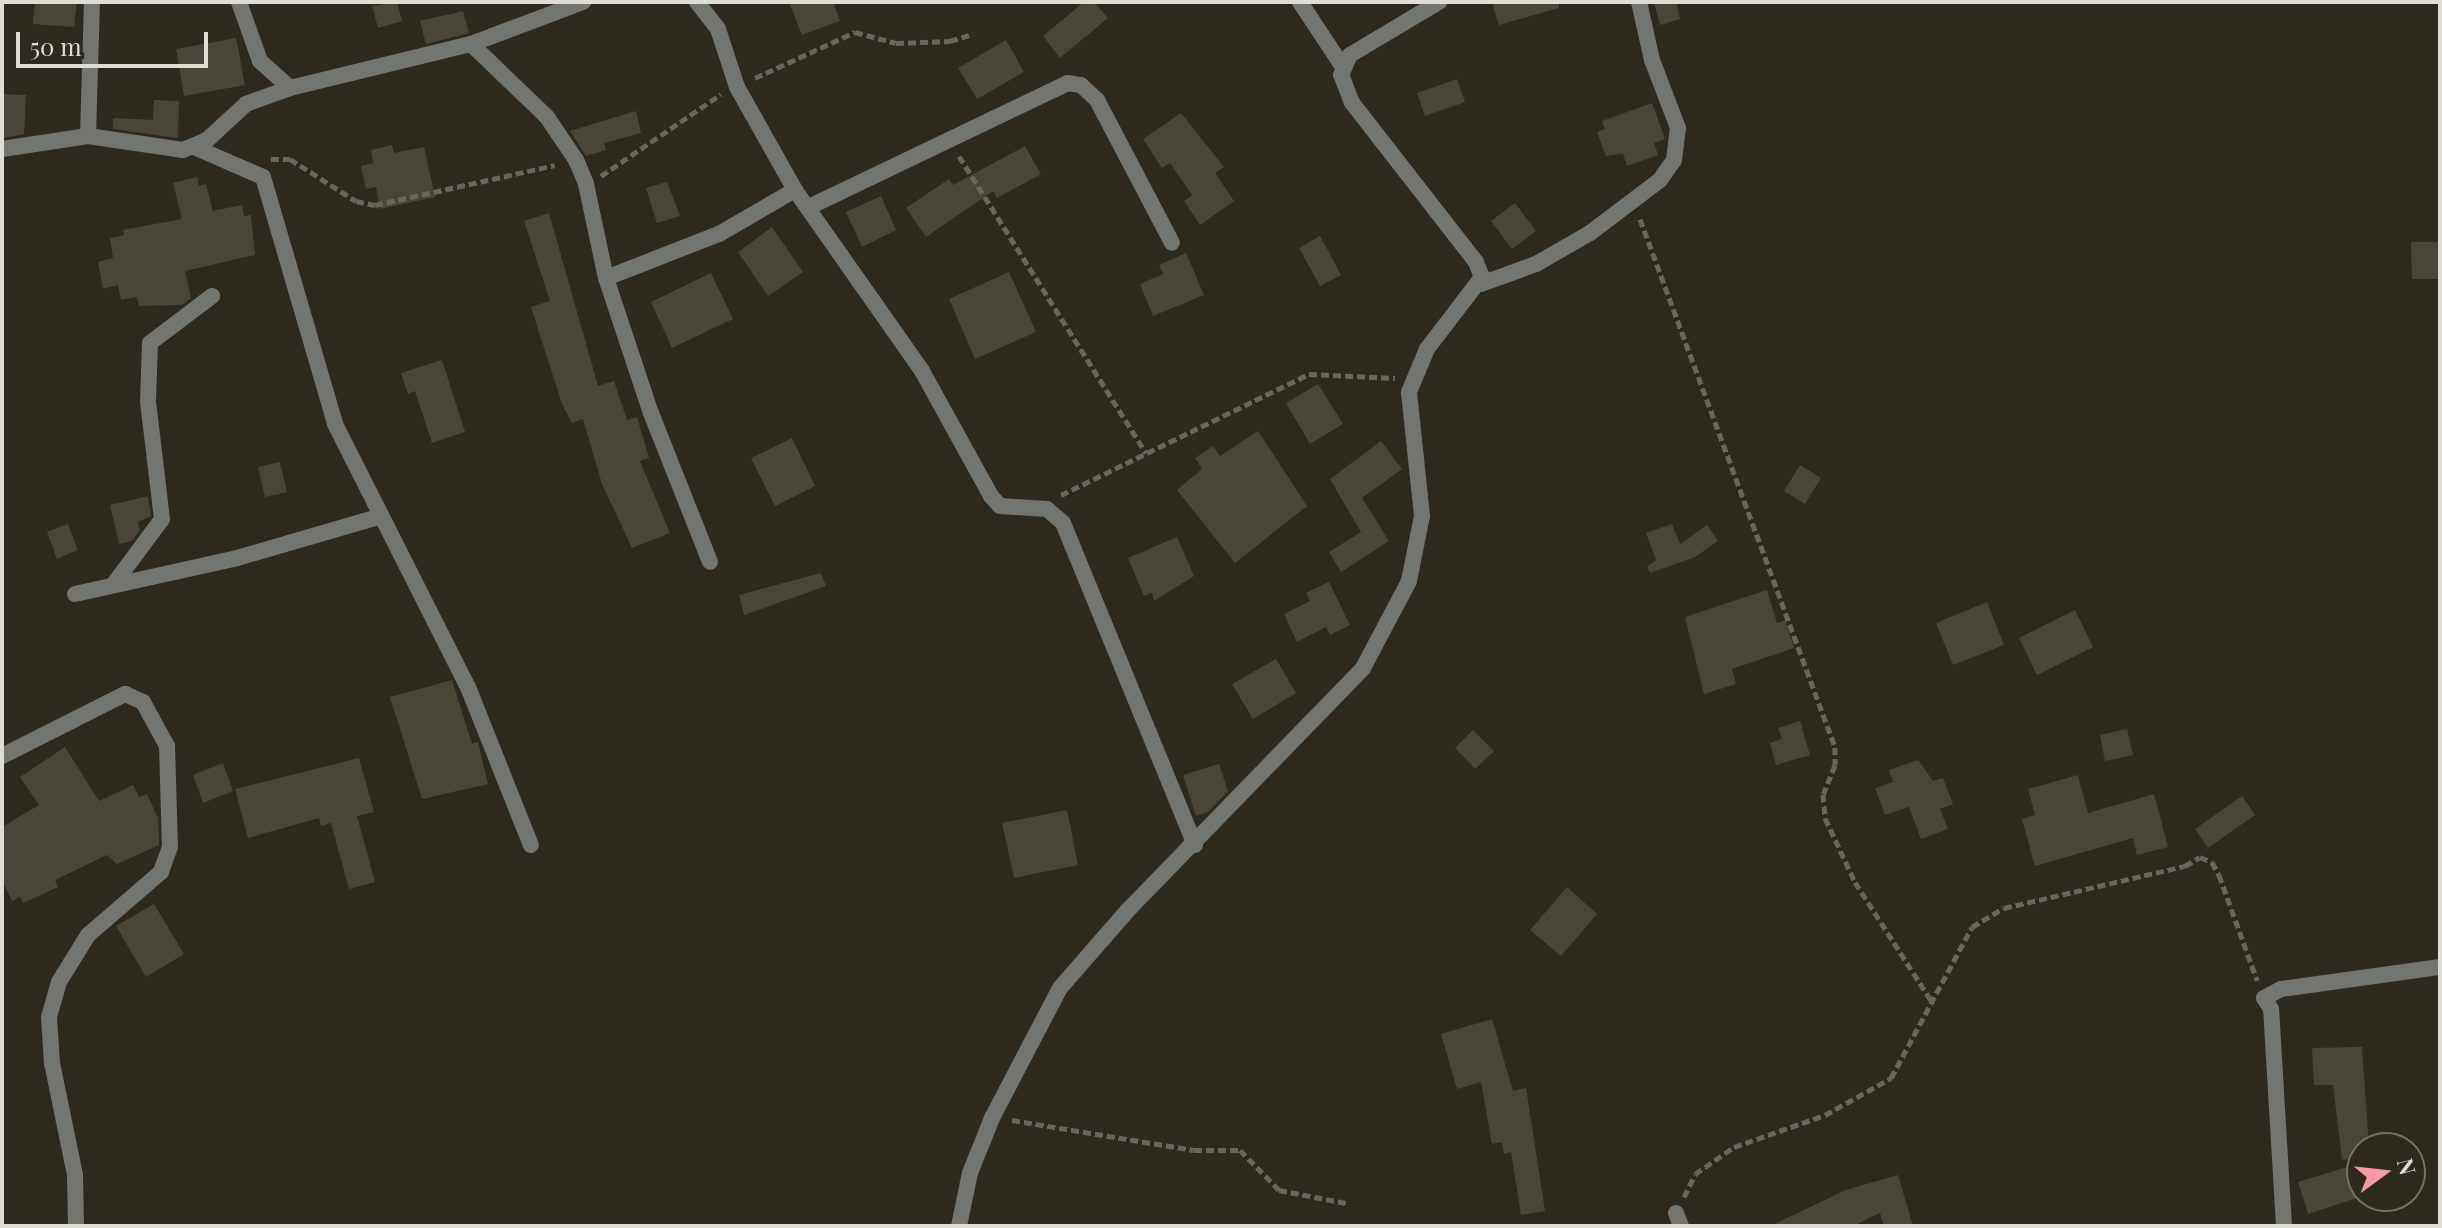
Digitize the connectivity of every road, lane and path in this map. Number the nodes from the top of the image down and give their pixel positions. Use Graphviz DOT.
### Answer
graph roads {
  1 [pos="92,2"];
  2 [pos="239,2"];
  3 [pos="583,2"];
  4 [pos="697,2"];
  5 [pos="1300,2"];
  6 [pos="1439,2"];
  7 [pos="1639,2"];
  8 [pos="973,34"];
  9 [pos="471,44"];
  10 [pos="1343,67"];
  11 [pos="737,87"];
  12 [pos="290,88"];
  13 [pos="88,136"];
  14 [pos="948,139"];
  15 [pos="194,147"];
  16 [pos="2,149"];
  17 [pos="576,160"];
  18 [pos="252,168"];
  19 [pos="586,184"];
  20 [pos="795,190"];
  21 [pos="1634,203"];
  22 [pos="809,207"];
  23 [pos="1172,243"];
  24 [pos="606,278"];
  25 [pos="1481,284"];
  26 [pos="212,296"];
  27 [pos="1412,380"];
  28 [pos="1146,453"];
  29 [pos="1036,507"];
  30 [pos="378,517"];
  31 [pos="710,562"];
  32 [pos="113,585"];
  33 [pos="75,594"];
  34 [pos="2,756"];
  35 [pos="531,845"];
  36 [pos="1195,845"];
  37 [pos="2440,967"];
  38 [pos="2264,998"];
  39 [pos="1932,1002"];
  40 [pos="992,1118"];
  41 [pos="1346,1203"];
  42 [pos="1679,1219"];
  43 [pos="76,1226"];
  44 [pos="959,1226"];
  45 [pos="2284,1226"];
  1 -- 13 [label="street"];
  2 -- 12 [label="street"];
  3 -- 9 [label="street"];
  4 -- 11 [label="street"];
  5 -- 10 [label="street"];
  6 -- 10 [label="street"];
  7 -- 21 [label="street"];
  8 -- 11 [label="path"];
  9 -- 12 [label="street"];
  9 -- 17 [label="street"];
  10 -- 25 [label="street"];
  11 -- 19 [label="path"];
  11 -- 20 [label="street"];
  12 -- 15 [label="street"];
  13 -- 15 [label="street"];
  13 -- 16 [label="street"];
  14 -- 22 [label="street"];
  14 -- 23 [label="street"];
  14 -- 28 [label="path"];
  15 -- 18 [label="street"];
  17 -- 18 [label="path"];
  17 -- 19 [label="street"];
  18 -- 30 [label="street"];
  19 -- 24 [label="street"];
  20 -- 22 [label="street"];
  20 -- 24 [label="street"];
  21 -- 25 [label="street"];
  21 -- 39 [label="path"];
  22 -- 29 [label="street"];
  24 -- 31 [label="street"];
  25 -- 27 [label="street"];
  26 -- 32 [label="street"];
  27 -- 28 [label="path"];
  27 -- 36 [label="street"];
  28 -- 29 [label="path"];
  29 -- 36 [label="street"];
  30 -- 32 [label="street"];
  30 -- 35 [label="street"];
  32 -- 33 [label="street"];
  34 -- 43 [label="street"];
  36 -- 40 [label="street"];
  37 -- 38 [label="street"];
  38 -- 39 [label="path"];
  38 -- 45 [label="street"];
  39 -- 42 [label="path"];
  40 -- 41 [label="path"];
  40 -- 44 [label="street"];
}
